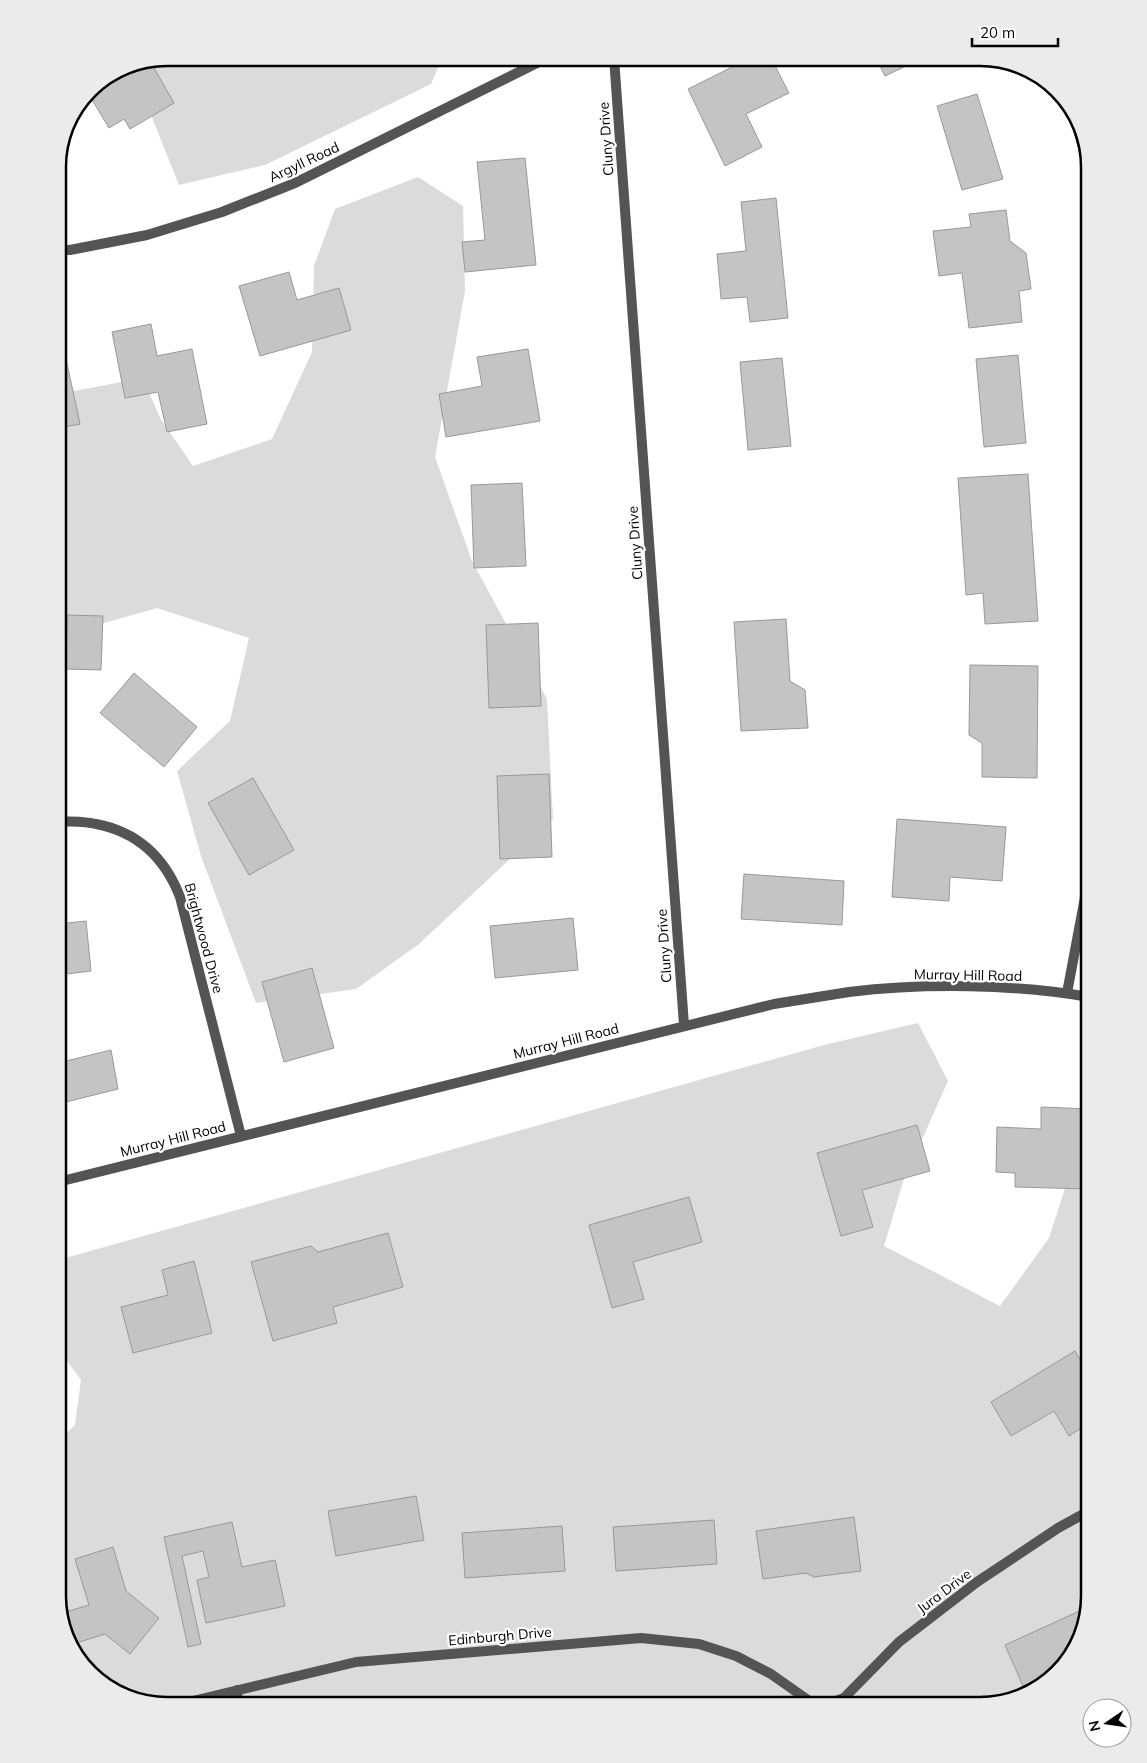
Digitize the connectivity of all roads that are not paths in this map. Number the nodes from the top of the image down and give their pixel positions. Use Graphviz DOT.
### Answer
graph roads {
  1 [pos="531,66"];
  2 [pos="615,66"];
  3 [pos="66,250"];
  4 [pos="66,821"];
  5 [pos="1081,922"];
  6 [pos="1067,993"];
  7 [pos="1081,995"];
  8 [pos="684,1025"];
  9 [pos="241,1136"];
  10 [pos="66,1180"];
  11 [pos="1081,1516"];
  12 [pos="237,1690"];
  13 [pos="209,1697"];
  14 [pos="237,1697"];
  15 [pos="803,1697"];
  16 [pos="845,1697"];
  1 -- 3 [label="street, Argyll Road"];
  2 -- 8 [label="street, Cluny Drive"];
  4 -- 9 [label="street, Brightwood Drive"];
  5 -- 6 [label="street"];
  6 -- 7 [label="street, Murray Hill Road"];
  6 -- 8 [label="street, Murray Hill Road"];
  8 -- 9 [label="street, Murray Hill Road"];
  9 -- 10 [label="street, Murray Hill Road"];
  11 -- 16 [label="street, Jura Drive"];
  12 -- 13 [label="street, Edinburgh Drive"];
  12 -- 14 [label="street"];
  12 -- 15 [label="street, Edinburgh Drive"];
}
